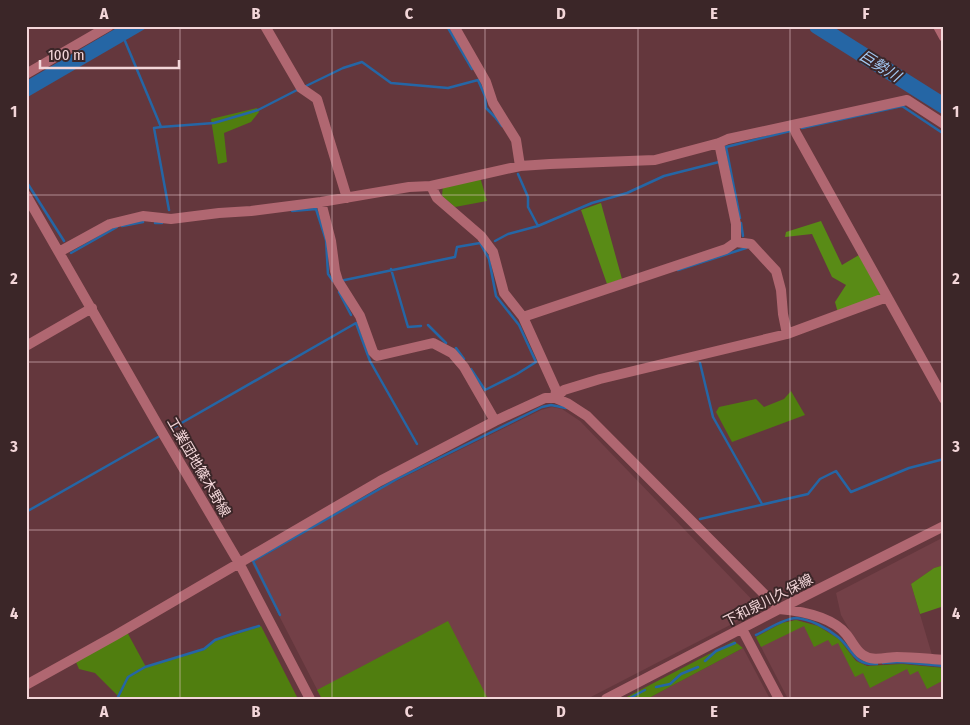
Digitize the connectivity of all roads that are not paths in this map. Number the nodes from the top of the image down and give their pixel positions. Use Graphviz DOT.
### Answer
graph roads {
  1 [pos="109,26"];
  2 [pos="265,26"];
  3 [pos="454,26"];
  4 [pos="938,26"];
  5 [pos="944,37"];
  6 [pos="26,74"];
  7 [pos="944,124"];
  8 [pos="793,125"];
  9 [pos="719,143"];
  10 [pos="520,166"];
  11 [pos="431,186"];
  12 [pos="26,194"];
  13 [pos="347,198"];
  14 [pos="321,202"];
  15 [pos="736,242"];
  16 [pos="59,252"];
  17 [pos="888,297"];
  18 [pos="92,308"];
  19 [pos="523,317"];
  20 [pos="787,334"];
  21 [pos="26,346"];
  22 [pos="555,398"];
  23 [pos="944,399"];
  24 [pos="495,421"];
  25 [pos="944,526"];
  26 [pos="239,562"];
  27 [pos="779,609"];
  28 [pos="742,629"];
  29 [pos="944,660"];
  30 [pos="26,685"];
  31 [pos="310,699"];
  32 [pos="606,699"];
  33 [pos="779,699"];
  1 -- 6 [label="street"];
  2 -- 13 [label="street"];
  3 -- 10 [label="street"];
  4 -- 5 [label="street"];
  7 -- 8 [label="street"];
  8 -- 9 [label="street"];
  8 -- 17 [label="street"];
  9 -- 10 [label="street"];
  9 -- 15 [label="street"];
  10 -- 11 [label="street"];
  11 -- 13 [label="street"];
  11 -- 19 [label="street"];
  12 -- 16 [label="street, 工業団地篠木野線"];
  13 -- 14 [label="street"];
  14 -- 16 [label="street"];
  14 -- 24 [label="street"];
  15 -- 19 [label="street"];
  15 -- 20 [label="street"];
  16 -- 18 [label="street, 工業団地篠木野線"];
  17 -- 20 [label="street"];
  17 -- 23 [label="street"];
  18 -- 21 [label="street"];
  18 -- 26 [label="street, 工業団地篠木野線"];
  19 -- 22 [label="street"];
  20 -- 22 [label="street"];
  22 -- 24 [label="street"];
  22 -- 27 [label="street"];
  24 -- 26 [label="street"];
  25 -- 27 [label="street, 下和泉川久保線"];
  26 -- 30 [label="street"];
  26 -- 31 [label="street, 工業団地篠木野線"];
  27 -- 28 [label="street, 下和泉川久保線"];
  27 -- 29 [label="street"];
  28 -- 32 [label="street, 下和泉川久保線"];
  28 -- 33 [label="street"];
}
